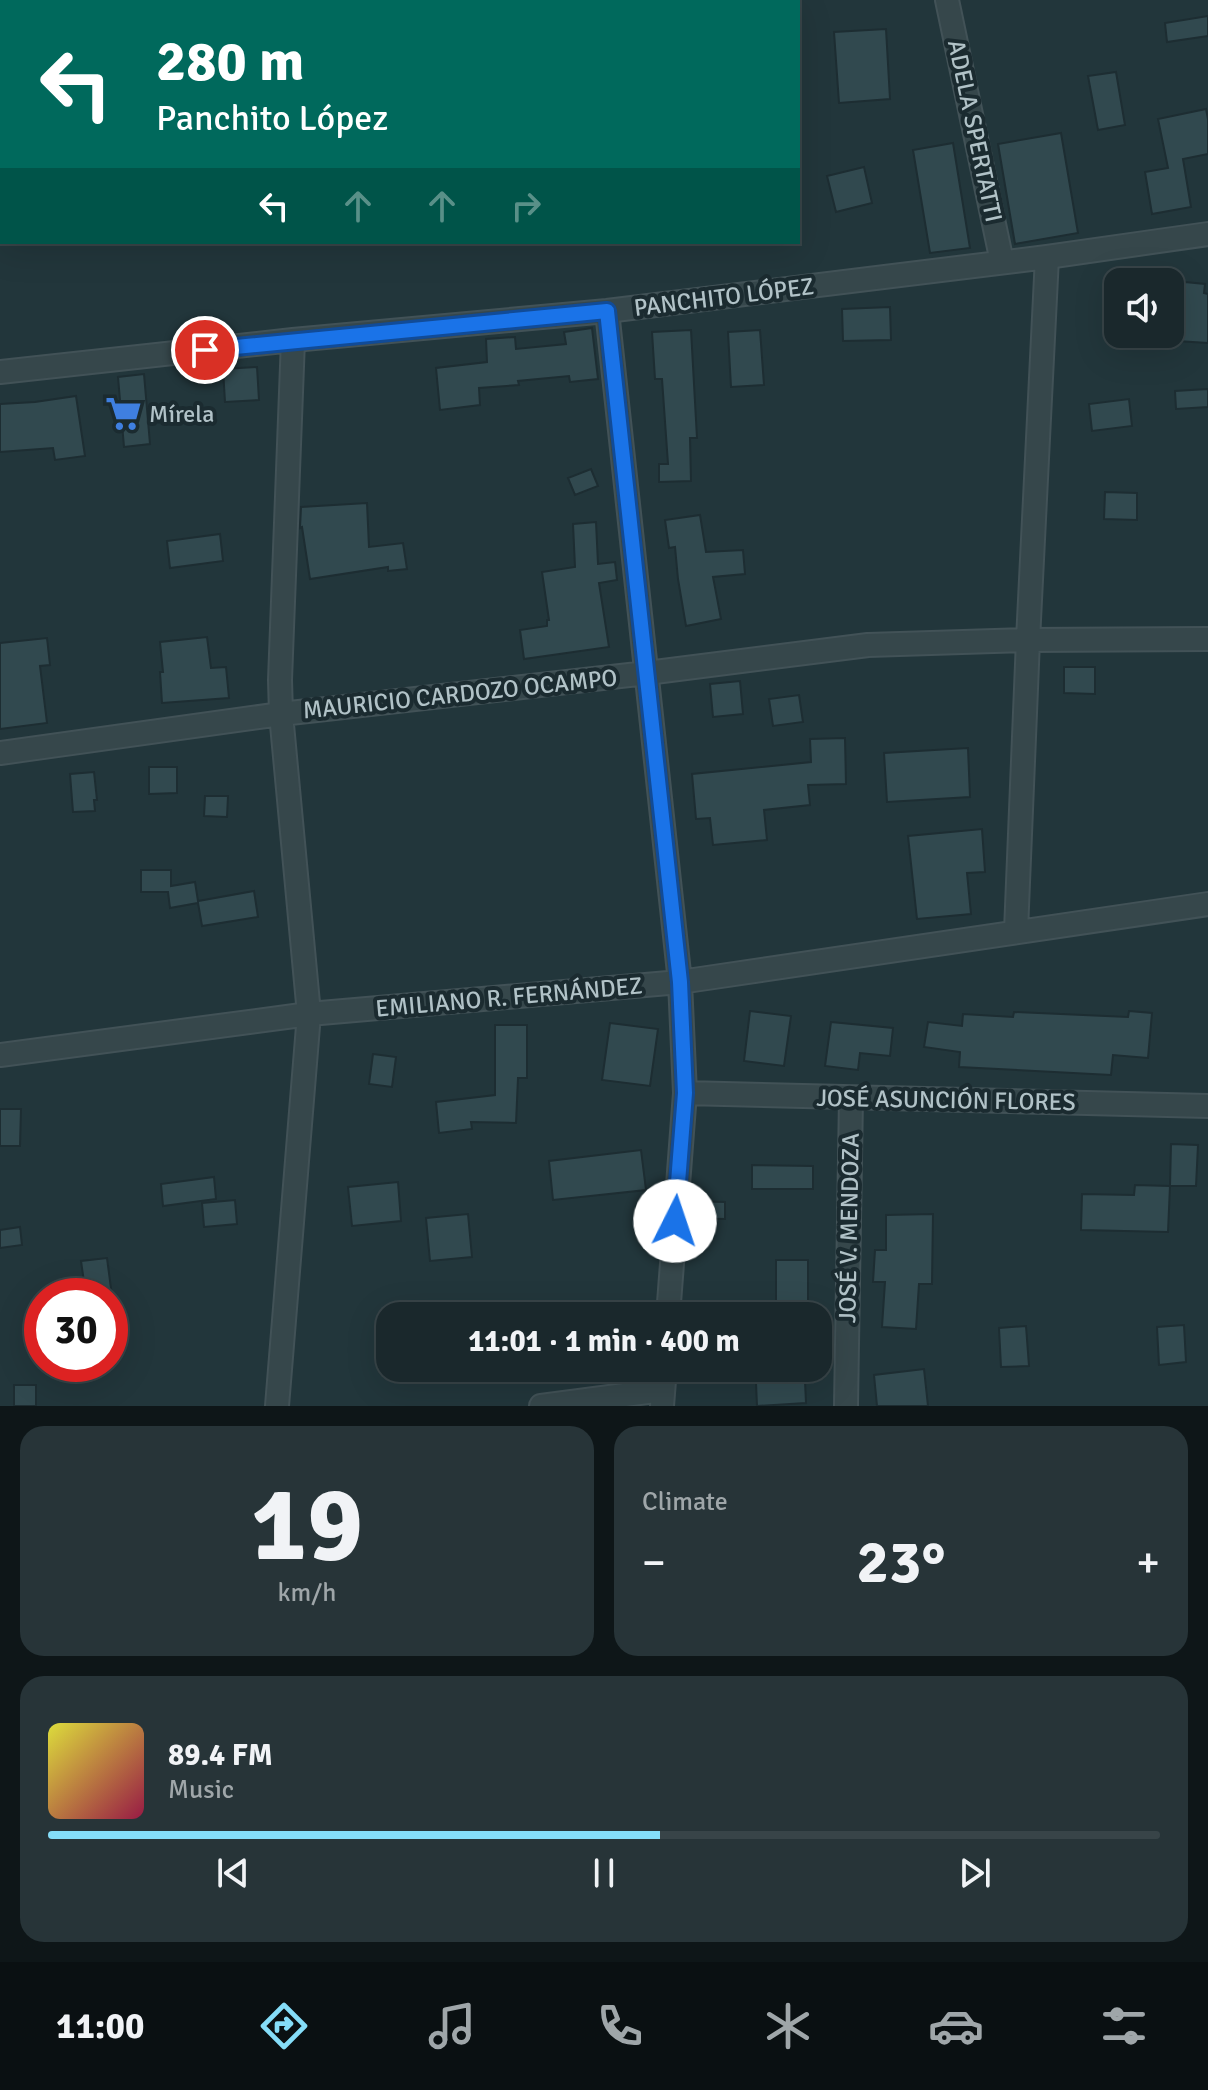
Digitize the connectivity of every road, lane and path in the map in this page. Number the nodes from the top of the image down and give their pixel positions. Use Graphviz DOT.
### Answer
graph roads {
  1 [pos="947,0"];
  2 [pos="1208,234"];
  3 [pos="1047,257"];
  4 [pos="1002,262"];
  5 [pos="607,311"];
  6 [pos="293,340"];
  7 [pos="0,372"];
  8 [pos="1208,639"];
  9 [pos="1028,640"];
  10 [pos="647,673"];
  11 [pos="281,714"];
  12 [pos="0,753"];
  13 [pos="1208,904"];
  14 [pos="1016,931"];
  15 [pos="680,982"];
  16 [pos="309,1014"];
  17 [pos="0,1055"];
  18 [pos="685,1093"];
  19 [pos="851,1098"];
  20 [pos="1208,1106"];
  21 [pos="669,1302"];
  22 [pos="663,1388"];
  23 [pos="277,1406"];
  24 [pos="541,1406"];
  25 [pos="846,1406"];
  1 -- 4 [label="street, ADELA SPERTATTI"];
  2 -- 3 [label="street, PANCHITO LÓPEZ"];
  3 -- 4 [label="street, PANCHITO LÓPEZ"];
  3 -- 9 [label="street"];
  4 -- 5 [label="street, PANCHITO LÓPEZ"];
  5 -- 6 [label="street, PANCHITO LÓPEZ"];
  5 -- 10 [label="street"];
  6 -- 7 [label="street, PANCHITO LÓPEZ"];
  6 -- 11 [label="street"];
  8 -- 9 [label="street, MAURICIO CARDOZO OCAMPO"];
  9 -- 10 [label="street, MAURICIO CARDOZO OCAMPO"];
  9 -- 14 [label="street"];
  10 -- 11 [label="street, MAURICIO CARDOZO OCAMPO"];
  10 -- 15 [label="street"];
  11 -- 12 [label="street, MAURICIO CARDOZO OCAMPO"];
  11 -- 16 [label="street"];
  13 -- 14 [label="street, EMILIANO R. FERNÁNDEZ"];
  14 -- 15 [label="street, EMILIANO R. FERNÁNDEZ"];
  15 -- 16 [label="street, EMILIANO R. FERNÁNDEZ"];
  15 -- 18 [label="street"];
  16 -- 17 [label="street, EMILIANO R. FERNÁNDEZ"];
  16 -- 23 [label="street"];
  18 -- 19 [label="street, JOSÉ ASUNCIÓN FLORES"];
  18 -- 21 [label="street"];
  19 -- 20 [label="street, JOSÉ ASUNCIÓN FLORES"];
  19 -- 25 [label="street, JOSÉ V. MENDOZA"];
  22 -- 24 [label="street"];
}
